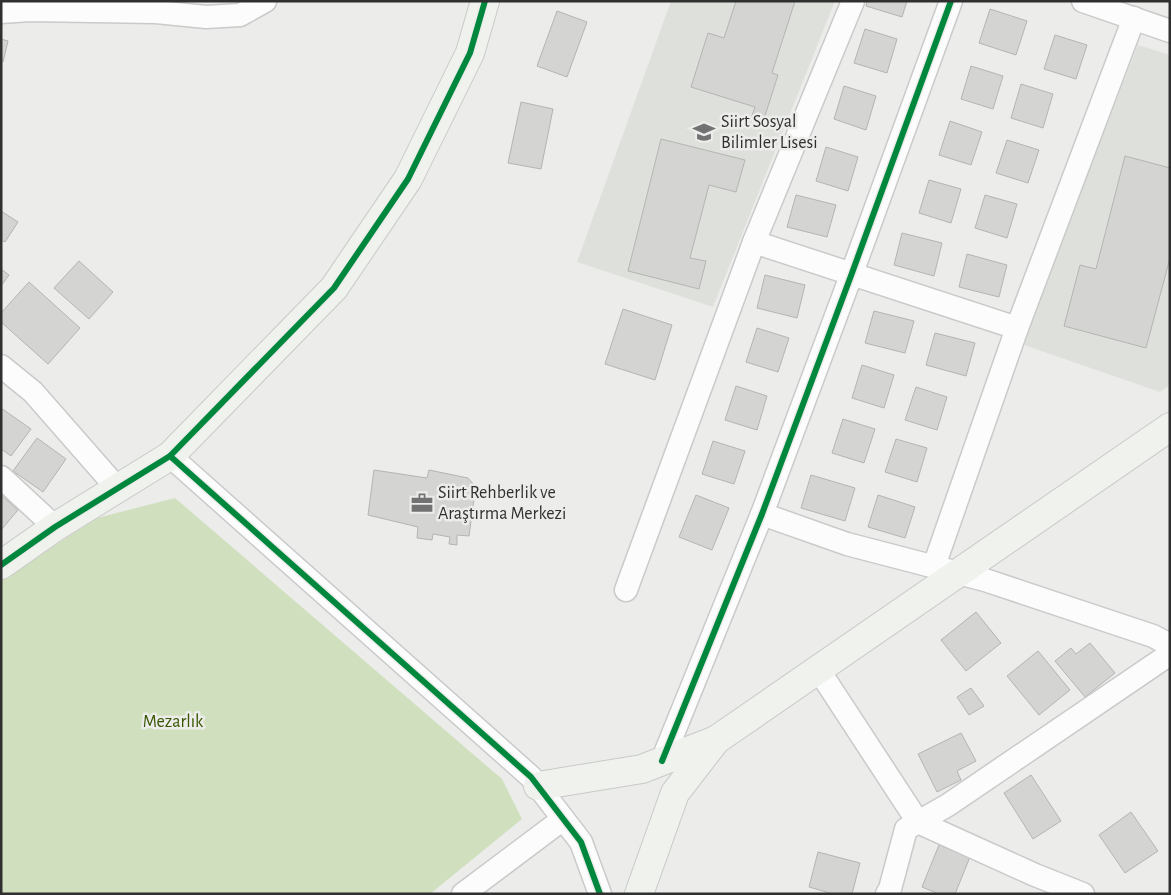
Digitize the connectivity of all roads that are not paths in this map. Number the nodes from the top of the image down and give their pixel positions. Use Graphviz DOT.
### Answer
graph roads {
  1 [pos="265,1"];
  2 [pos="485,1"];
  3 [pos="853,1"];
  4 [pos="951,1"];
  5 [pos="1083,1"];
  6 [pos="1,12"];
  7 [pos="1134,18"];
  8 [pos="1170,31"];
  9 [pos="754,242"];
  10 [pos="852,273"];
  11 [pos="1017,328"];
  12 [pos="1,366"];
  13 [pos="1170,427"];
  14 [pos="170,456"];
  15 [pos="1,477"];
  16 [pos="118,489"];
  17 [pos="762,514"];
  18 [pos="55,527"];
  19 [pos="1,565"];
  20 [pos="946,570"];
  21 [pos="626,590"];
  22 [pos="1170,646"];
  23 [pos="1170,654"];
  24 [pos="818,669"];
  25 [pos="716,740"];
  26 [pos="662,761"];
  27 [pos="538,786"];
  28 [pos="564,819"];
  29 [pos="918,822"];
  30 [pos="463,894"];
  31 [pos="600,894"];
  32 [pos="639,894"];
  33 [pos="887,894"];
  34 [pos="1083,894"];
  1 -- 6 [label="street"];
  2 -- 14 [label="street"];
  3 -- 9 [label="street"];
  4 -- 10 [label="street"];
  5 -- 7 [label="street"];
  7 -- 8 [label="street"];
  7 -- 11 [label="street"];
  9 -- 10 [label="street"];
  9 -- 21 [label="street"];
  10 -- 11 [label="street"];
  10 -- 17 [label="street"];
  11 -- 20 [label="street"];
  12 -- 16 [label="street"];
  13 -- 20 [label="street"];
  14 -- 16 [label="street"];
  14 -- 27 [label="street"];
  15 -- 18 [label="street"];
  16 -- 18 [label="street"];
  17 -- 20 [label="street"];
  17 -- 26 [label="street"];
  18 -- 19 [label="street"];
  20 -- 22 [label="street"];
  20 -- 24 [label="street"];
  23 -- 29 [label="street"];
  24 -- 25 [label="street"];
  24 -- 29 [label="street"];
  25 -- 26 [label="street"];
  25 -- 32 [label="street"];
  26 -- 27 [label="street"];
  27 -- 28 [label="street"];
  28 -- 30 [label="street"];
  28 -- 31 [label="street"];
  29 -- 33 [label="street"];
  29 -- 34 [label="street"];
}
